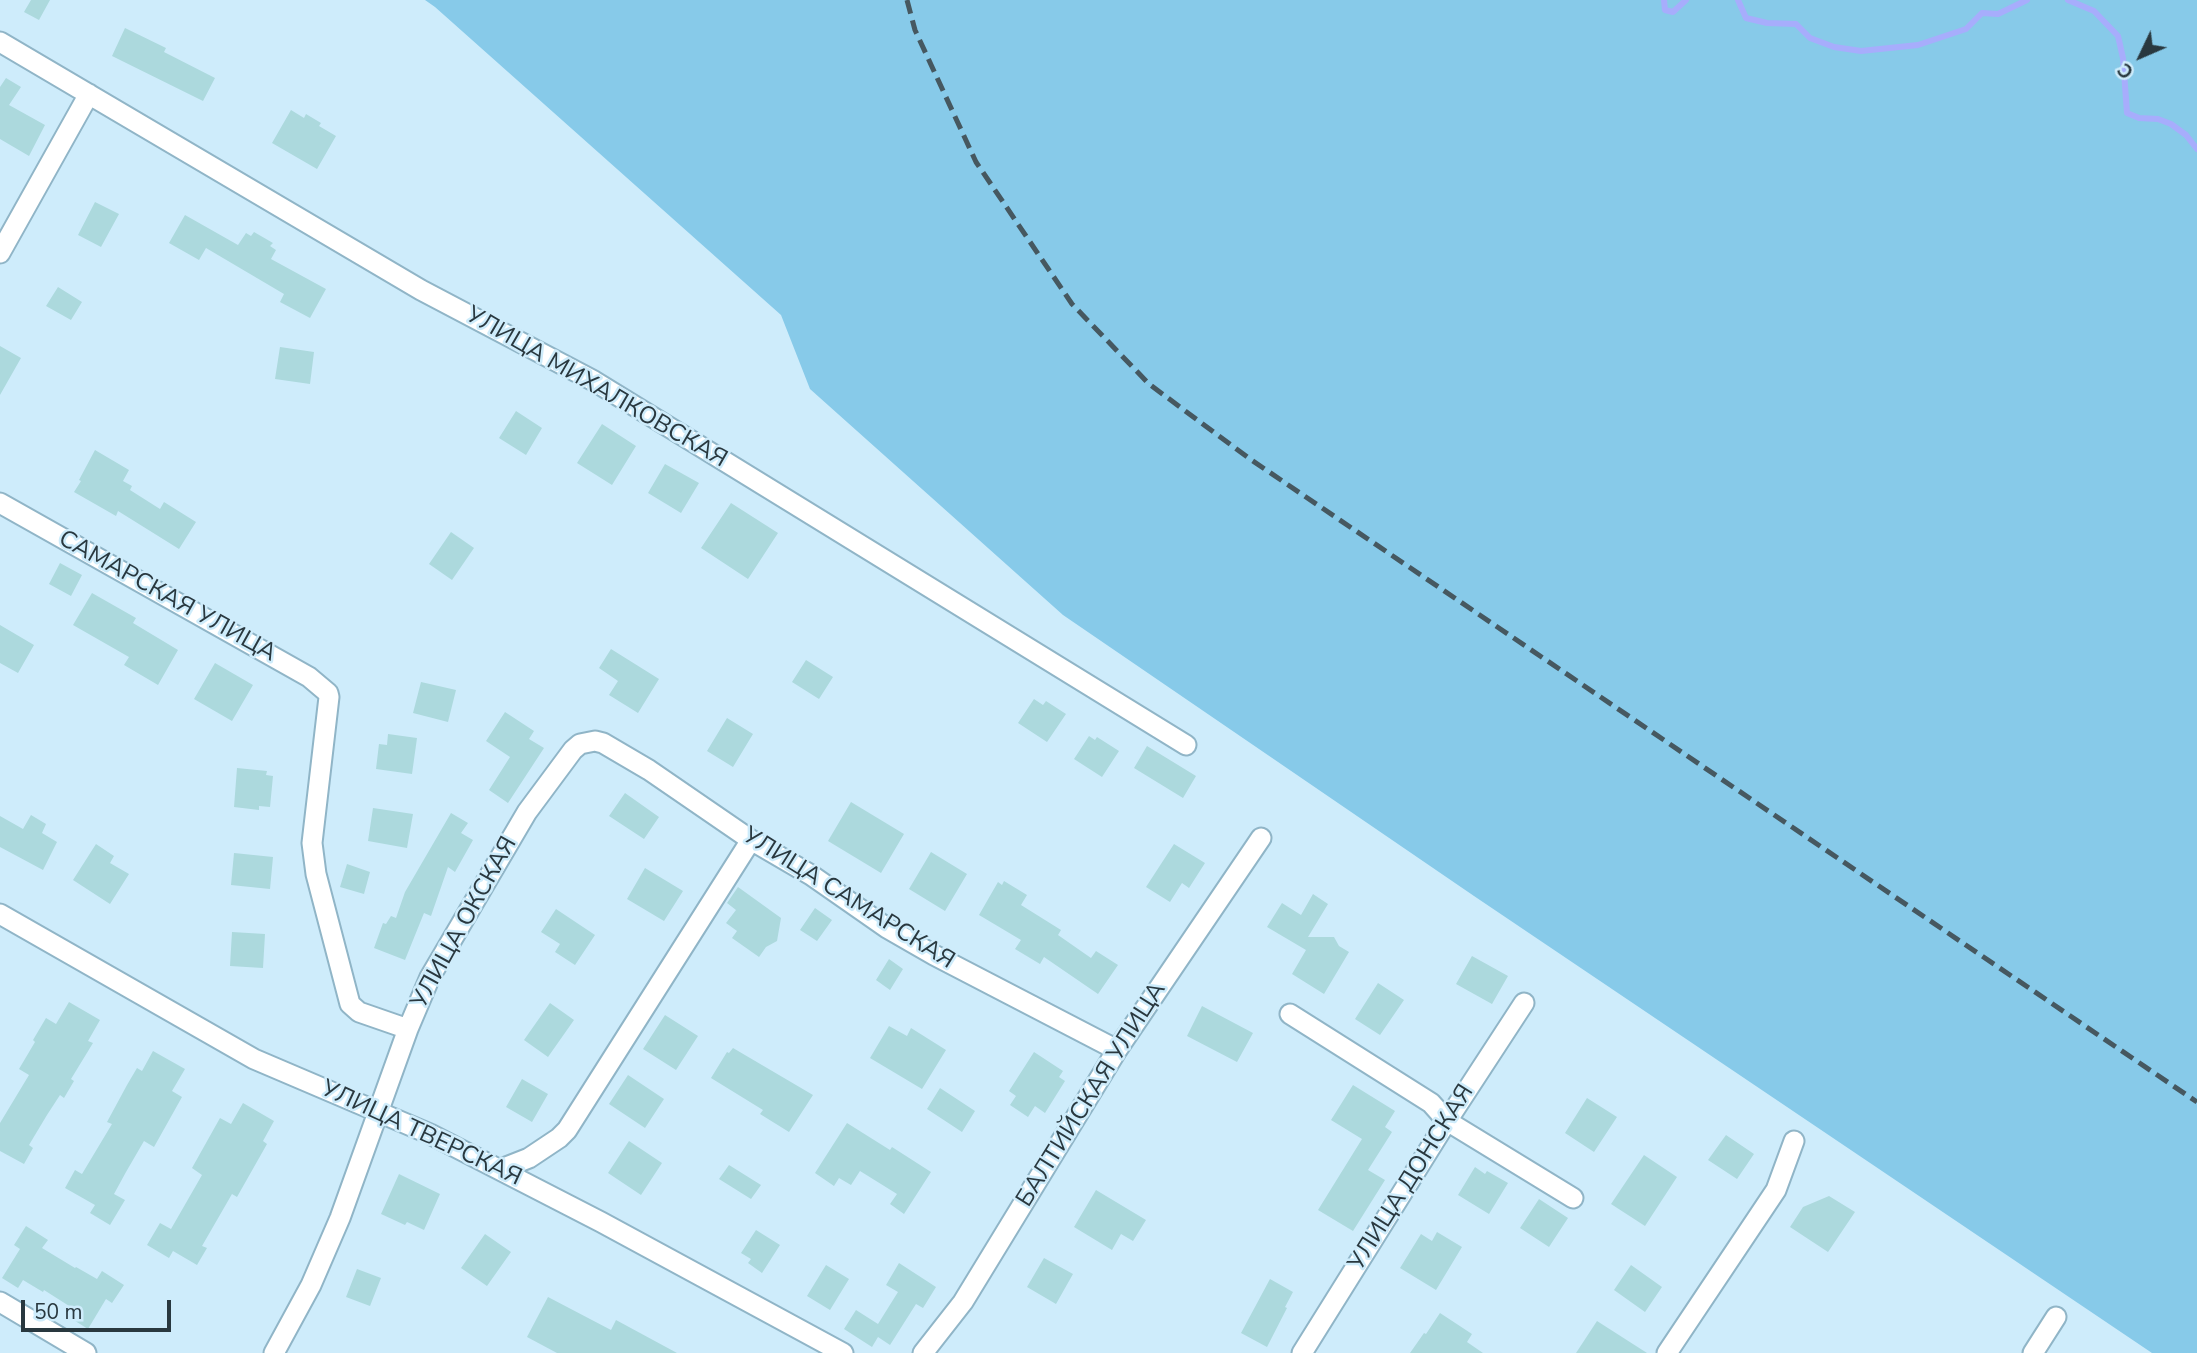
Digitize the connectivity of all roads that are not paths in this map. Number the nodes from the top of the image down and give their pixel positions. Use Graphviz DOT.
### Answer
graph roads {
  1 [pos="0,42"];
  2 [pos="89,94"];
  3 [pos="0,253"];
  4 [pos="0,502"];
  5 [pos="585,743"];
  6 [pos="1186,745"];
  7 [pos="1261,838"];
  8 [pos="751,840"];
  9 [pos="0,914"];
  10 [pos="1524,1003"];
  11 [pos="1290,1014"];
  12 [pos="408,1029"];
  13 [pos="1117,1050"];
  14 [pos="380,1111"];
  15 [pos="1447,1121"];
  16 [pos="1794,1141"];
  17 [pos="500,1169"];
  18 [pos="1573,1198"];
  19 [pos="0,1302"];
  20 [pos="2056,1317"];
  21 [pos="86,1353"];
  22 [pos="274,1353"];
  23 [pos="843,1353"];
  24 [pos="923,1353"];
  25 [pos="1301,1353"];
  26 [pos="1667,1353"];
  27 [pos="2033,1353"];
  1 -- 2 [label="street, УЛИЦА МИХАЛКОВСКАЯ"];
  2 -- 3 [label="street"];
  2 -- 6 [label="street, УЛИЦА МИХАЛКОВСКАЯ"];
  4 -- 12 [label="street, САМАРСКАЯ УЛИЦА"];
  5 -- 8 [label="street, УЛИЦА САМАРСКАЯ"];
  5 -- 12 [label="street, УЛИЦА ОКСКАЯ"];
  7 -- 13 [label="street, БАЛТИЙСКАЯ УЛИЦА"];
  8 -- 13 [label="street, УЛИЦА САМАРСКАЯ"];
  8 -- 17 [label="street"];
  9 -- 14 [label="street, УЛИЦА ТВЕРСКАЯ"];
  10 -- 15 [label="street, УЛИЦА ДОНСКАЯ"];
  11 -- 15 [label="street"];
  12 -- 14 [label="street, УЛИЦА ОКСКАЯ"];
  13 -- 24 [label="street, БАЛТИЙСКАЯ УЛИЦА"];
  14 -- 17 [label="street, УЛИЦА ТВЕРСКАЯ"];
  14 -- 22 [label="street, УЛИЦА ОКСКАЯ"];
  15 -- 18 [label="street"];
  15 -- 25 [label="street, УЛИЦА ДОНСКАЯ"];
  16 -- 26 [label="street"];
  17 -- 23 [label="street, УЛИЦА ТВЕРСКАЯ"];
  19 -- 21 [label="street"];
  20 -- 27 [label="street"];
}
